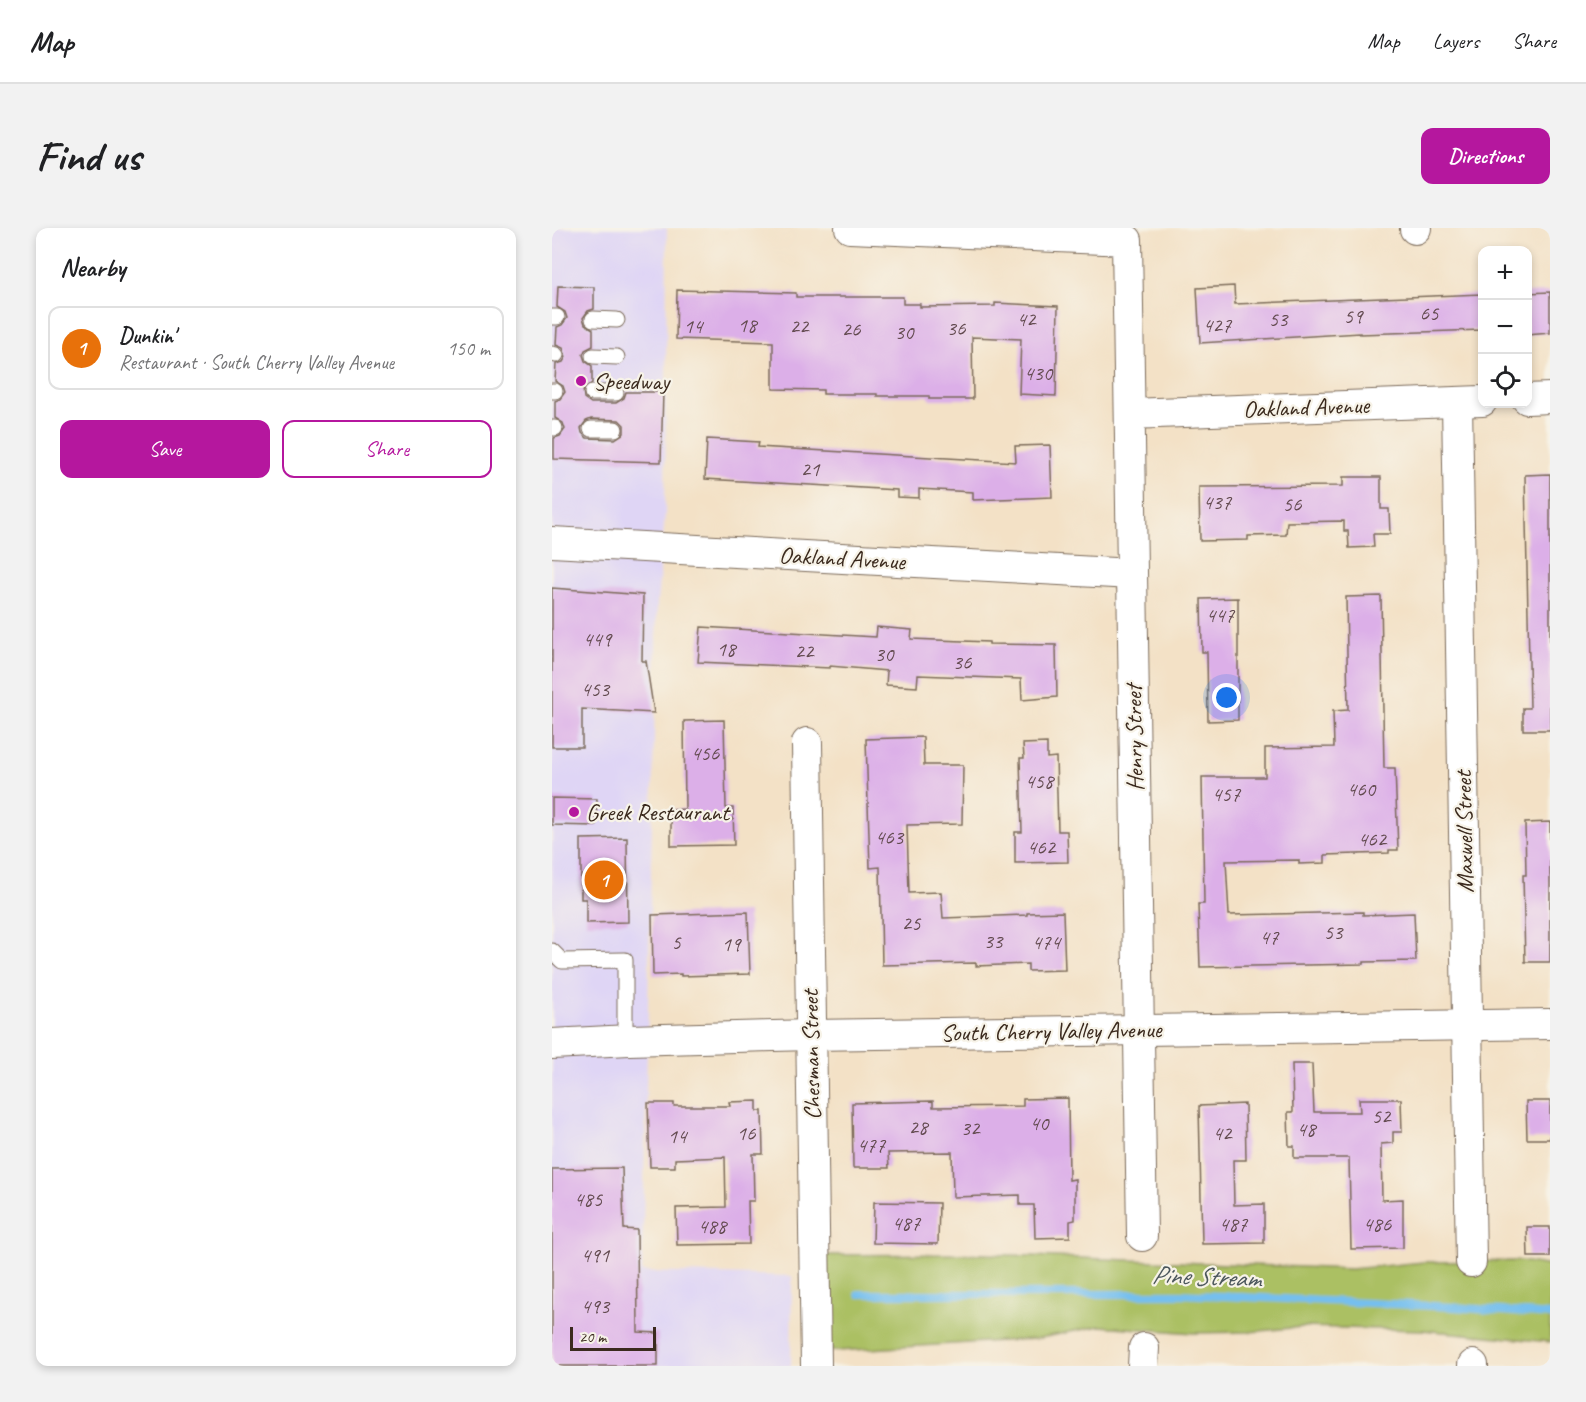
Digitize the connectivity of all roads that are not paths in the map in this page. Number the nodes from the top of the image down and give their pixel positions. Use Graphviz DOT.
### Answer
graph roads {
  1 [pos="850,228"];
  2 [pos="593,318"];
  3 [pos="617,320"];
  4 [pos="593,356"];
  5 [pos="617,357"];
  6 [pos="592,393"];
  7 [pos="616,393"];
  8 [pos="1550,398"];
  9 [pos="1532,399"];
  10 [pos="1470,401"];
  11 [pos="1130,414"];
  12 [pos="591,429"];
  13 [pos="615,429"];
  14 [pos="552,542"];
  15 [pos="1132,574"];
  16 [pos="807,743"];
  17 [pos="552,951"];
  18 [pos="1550,1024"];
  19 [pos="1467,1025"];
  20 [pos="1138,1030"];
  21 [pos="810,1035"];
  22 [pos="625,1040"];
  23 [pos="552,1044"];
  24 [pos="1142,1236"];
  25 [pos="1471,1262"];
  26 [pos="816,1366"];
  1 -- 11 [label="street, Henry Street"];
  2 -- 3 [label="lane"];
  4 -- 5 [label="lane"];
  6 -- 7 [label="lane"];
  8 -- 9 [label="street"];
  10 -- 11 [label="street, Oakland Avenue"];
  10 -- 19 [label="street, Maxwell Street"];
  11 -- 15 [label="street, Henry Street"];
  12 -- 13 [label="lane"];
  14 -- 15 [label="street, Oakland Avenue"];
  15 -- 20 [label="street, Henry Street"];
  16 -- 21 [label="street, Chesman Street"];
  17 -- 22 [label="lane"];
  18 -- 19 [label="street, South Cherry Valley Avenue"];
  19 -- 20 [label="street, South Cherry Valley Avenue"];
  19 -- 25 [label="street, Maxwell Street"];
  20 -- 21 [label="street, South Cherry Valley Avenue"];
  20 -- 24 [label="street, Henry Street"];
  21 -- 22 [label="street, South Cherry Valley Avenue"];
  21 -- 26 [label="street, Chesman Street"];
  22 -- 23 [label="street, South Cherry Valley Avenue"];
}
